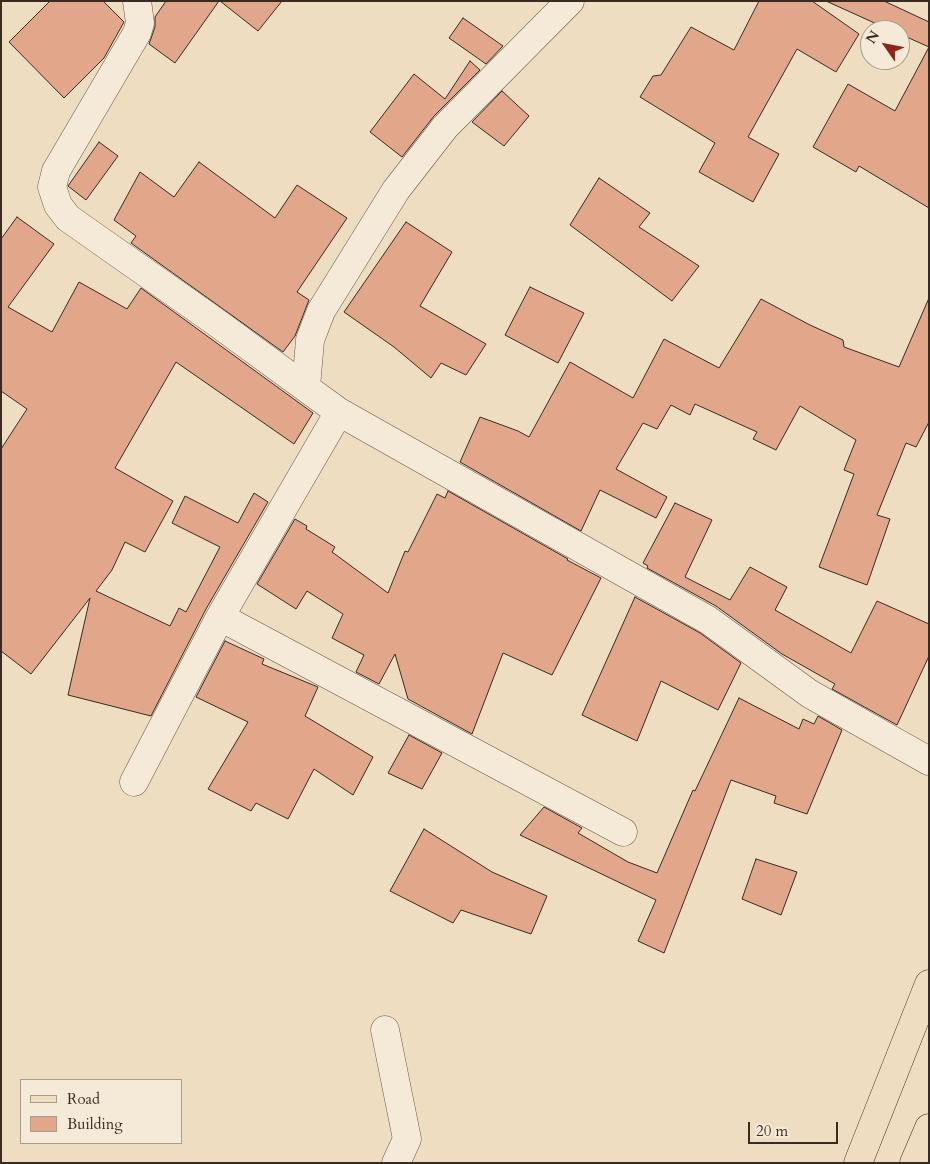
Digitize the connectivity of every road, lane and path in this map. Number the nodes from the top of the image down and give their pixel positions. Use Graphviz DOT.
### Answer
graph roads {
  1 [pos="137,1"];
  2 [pos="570,1"];
  3 [pos="306,387"];
  4 [pos="340,412"];
  5 [pos="220,617"];
  6 [pos="929,761"];
  7 [pos="134,782"];
  8 [pos="623,832"];
  9 [pos="929,984"];
  10 [pos="385,1030"];
  11 [pos="929,1128"];
  12 [pos="396,1163"];
  13 [pos="858,1163"];
  14 [pos="914,1163"];
  1 -- 3 [label="street"];
  2 -- 3 [label="street"];
  3 -- 4 [label="street"];
  4 -- 5 [label="street"];
  4 -- 6 [label="street"];
  5 -- 7 [label="street"];
  5 -- 8 [label="street"];
  9 -- 13 [label="main road"];
  10 -- 12 [label="street"];
  11 -- 14 [label="main road"];
}
